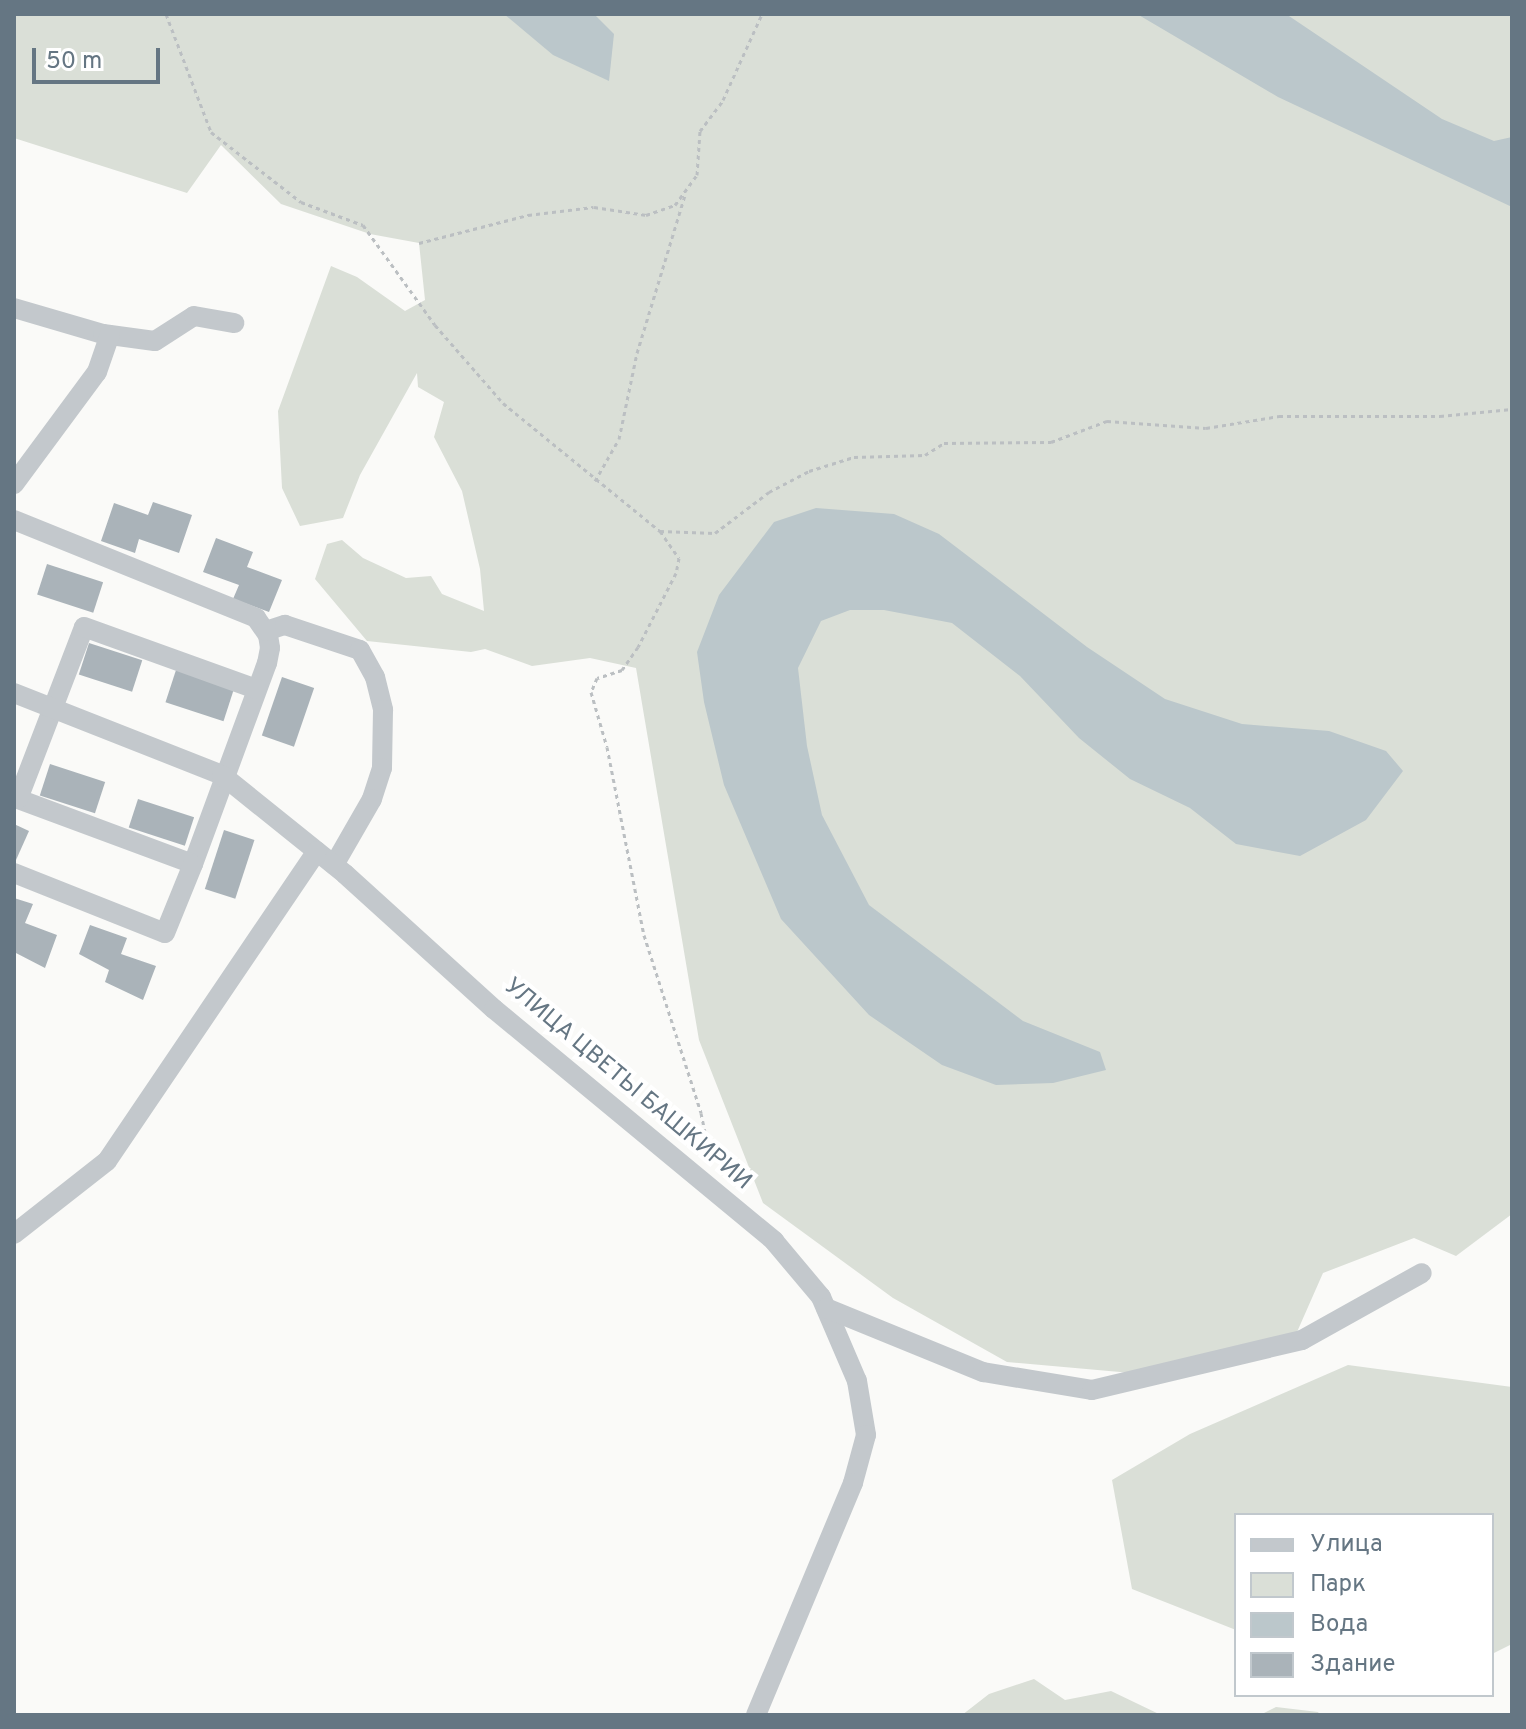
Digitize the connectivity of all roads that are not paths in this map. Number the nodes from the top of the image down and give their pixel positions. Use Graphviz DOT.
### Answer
graph roads {
  1 [pos="14,308"];
  2 [pos="234,323"];
  3 [pos="110,335"];
  4 [pos="14,484"];
  5 [pos="14,520"];
  6 [pos="266,631"];
  7 [pos="256,689"];
  8 [pos="14,693"];
  9 [pos="52,708"];
  10 [pos="222,775"];
  11 [pos="317,851"];
  12 [pos="193,864"];
  13 [pos="334,865"];
  14 [pos="14,873"];
  15 [pos="14,1234"];
  16 [pos="1422,1273"];
  17 [pos="826,1308"];
  18 [pos="756,1715"];
  1 -- 3 [label="street"];
  2 -- 3 [label="street"];
  3 -- 4 [label="street"];
  5 -- 6 [label="street"];
  6 -- 7 [label="street"];
  6 -- 13 [label="street"];
  7 -- 9 [label="street"];
  7 -- 10 [label="street"];
  8 -- 9 [label="street, УЛИЦА ЦВЕТЫ БАШКИРИИ"];
  9 -- 10 [label="street, УЛИЦА ЦВЕТЫ БАШКИРИИ"];
  9 -- 12 [label="street"];
  10 -- 11 [label="street, УЛИЦА ЦВЕТЫ БАШКИРИИ"];
  10 -- 12 [label="street"];
  11 -- 13 [label="street, УЛИЦА ЦВЕТЫ БАШКИРИИ"];
  11 -- 15 [label="street"];
  12 -- 14 [label="street"];
  13 -- 17 [label="street, УЛИЦА ЦВЕТЫ БАШКИРИИ"];
  16 -- 17 [label="street"];
  17 -- 18 [label="street, УЛИЦА ЦВЕТЫ БАШКИРИИ"];
}
